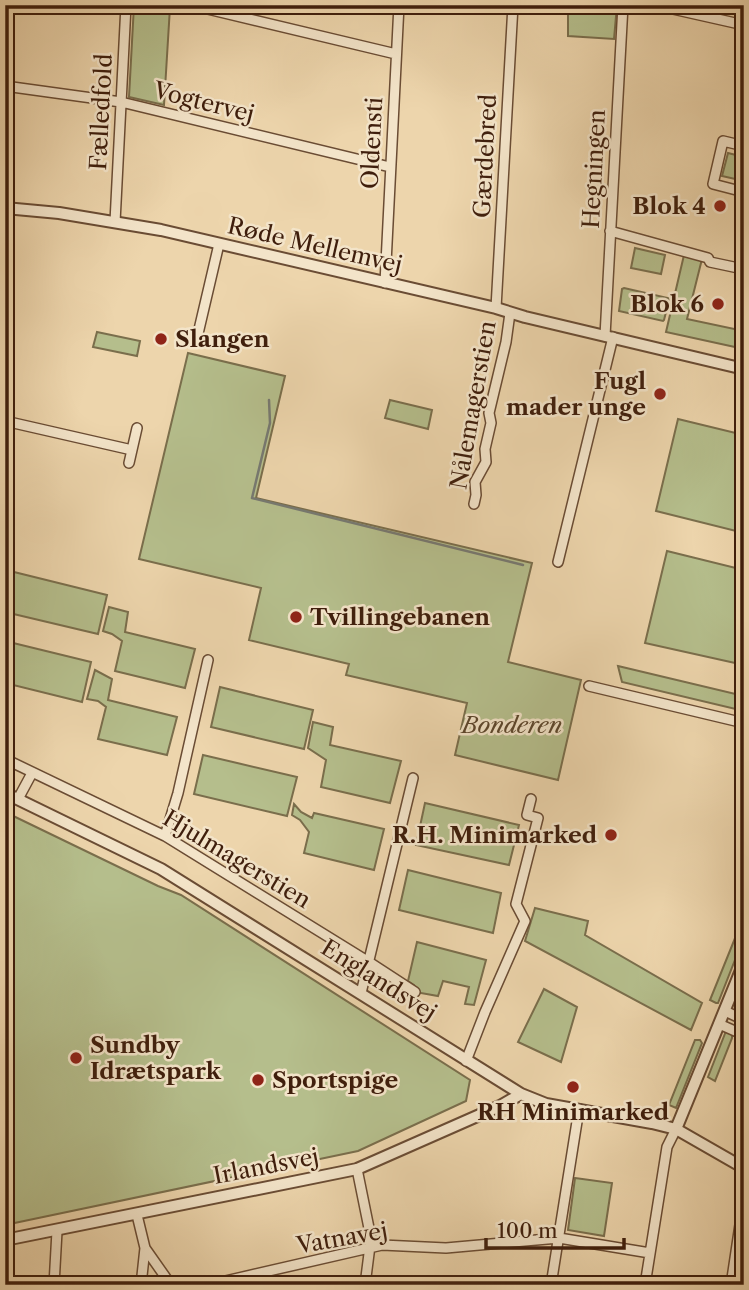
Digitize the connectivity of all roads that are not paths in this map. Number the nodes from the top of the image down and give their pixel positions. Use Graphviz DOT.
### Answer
graph roads {
  1 [pos="126,5"];
  2 [pos="191,5"];
  3 [pos="398,5"];
  4 [pos="513,5"];
  5 [pos="623,5"];
  6 [pos="655,5"];
  7 [pos="744,25"];
  8 [pos="396,54"];
  9 [pos="5,86"];
  10 [pos="121,102"];
  11 [pos="744,146"];
  12 [pos="390,167"];
  13 [pos="744,192"];
  14 [pos="5,208"];
  15 [pos="115,222"];
  16 [pos="610,231"];
  17 [pos="219,244"];
  18 [pos="743,269"];
  19 [pos="385,283"];
  20 [pos="496,308"];
  21 [pos="510,313"];
  22 [pos="609,336"];
  23 [pos="197,338"];
  24 [pos="744,369"];
  25 [pos="5,421"];
  26 [pos="137,428"];
  27 [pos="132,450"];
  28 [pos="129,463"];
  29 [pos="474,504"];
  30 [pos="558,562"];
  31 [pos="208,660"];
  32 [pos="589,687"];
  33 [pos="744,723"];
  34 [pos="5,759"];
  35 [pos="32,773"];
  36 [pos="413,778"];
  37 [pos="5,793"];
  38 [pos="18,799"];
  39 [pos="531,799"];
  40 [pos="165,836"];
  41 [pos="369,962"];
  42 [pos="744,963"];
  43 [pos="415,992"];
  44 [pos="362,993"];
  45 [pos="725,1011"];
  46 [pos="744,1020"];
  47 [pos="719,1024"];
  48 [pos="744,1035"];
  49 [pos="466,1060"];
  50 [pos="521,1094"];
  51 [pos="579,1109"];
  52 [pos="676,1129"];
  53 [pos="744,1168"];
  54 [pos="358,1169"];
  55 [pos="744,1198"];
  56 [pos="137,1215"];
  57 [pos="57,1231"];
  58 [pos="559,1238"];
  59 [pos="5,1240"];
  60 [pos="145,1248"];
  61 [pos="369,1249"];
  62 [pos="650,1253"];
  63 [pos="54,1285"];
  64 [pos="141,1285"];
  65 [pos="171,1285"];
  66 [pos="208,1285"];
  67 [pos="365,1285"];
  68 [pos="551,1285"];
  69 [pos="645,1285"];
  70 [pos="731,1285"];
  1 -- 10 [label="street, Fælledfold"];
  2 -- 8 [label="street"];
  3 -- 8 [label="street, Oldensti"];
  4 -- 20 [label="street, Gærdebred"];
  5 -- 16 [label="street, Hegningen"];
  6 -- 7 [label="street"];
  8 -- 12 [label="street, Oldensti"];
  9 -- 10 [label="street, Vogtervej"];
  10 -- 12 [label="street, Vogtervej"];
  10 -- 15 [label="street, Fælledfold"];
  11 -- 13 [label="street"];
  12 -- 19 [label="street, Oldensti"];
  14 -- 15 [label="street, Røde Mellemvej"];
  15 -- 17 [label="street, Røde Mellemvej"];
  16 -- 18 [label="street"];
  16 -- 22 [label="street, Hegningen"];
  17 -- 19 [label="street, Røde Mellemvej"];
  17 -- 23 [label="street"];
  19 -- 20 [label="street, Røde Mellemvej"];
  20 -- 21 [label="street, Røde Mellemvej"];
  21 -- 22 [label="street, Røde Mellemvej"];
  21 -- 29 [label="street, Nålemagerstien"];
  22 -- 24 [label="street, Røde Mellemvej"];
  22 -- 30 [label="street"];
  25 -- 27 [label="street"];
  26 -- 27 [label="street"];
  27 -- 28 [label="street"];
  31 -- 40 [label="street"];
  32 -- 33 [label="street"];
  34 -- 35 [label="street, Hjulmagerstien"];
  35 -- 38 [label="street"];
  35 -- 40 [label="street, Hjulmagerstien"];
  36 -- 41 [label="street"];
  37 -- 38 [label="street, Englandsvej"];
  38 -- 44 [label="street, Englandsvej"];
  39 -- 49 [label="street"];
  40 -- 41 [label="street, Hjulmagerstien"];
  41 -- 43 [label="street, Hjulmagerstien"];
  41 -- 44 [label="street"];
  42 -- 45 [label="street"];
  44 -- 49 [label="street, Englandsvej"];
  45 -- 46 [label="street"];
  45 -- 47 [label="street"];
  47 -- 48 [label="street"];
  47 -- 52 [label="street"];
  49 -- 50 [label="street, Englandsvej"];
  50 -- 51 [label="street, Englandsvej"];
  50 -- 54 [label="street, Irlandsvej"];
  51 -- 52 [label="street, Englandsvej"];
  51 -- 58 [label="street"];
  52 -- 53 [label="street, Englandsvej"];
  52 -- 62 [label="street"];
  54 -- 56 [label="street, Irlandsvej"];
  54 -- 61 [label="street"];
  55 -- 70 [label="street"];
  56 -- 57 [label="street, Irlandsvej"];
  56 -- 60 [label="street"];
  57 -- 59 [label="street, Irlandsvej"];
  57 -- 63 [label="street"];
  58 -- 61 [label="street, Vatnavej"];
  58 -- 62 [label="street, Vatnavej"];
  58 -- 68 [label="street"];
  60 -- 64 [label="street"];
  60 -- 65 [label="street"];
  61 -- 66 [label="street, Vatnavej"];
  61 -- 67 [label="street"];
  62 -- 69 [label="street"];
}
